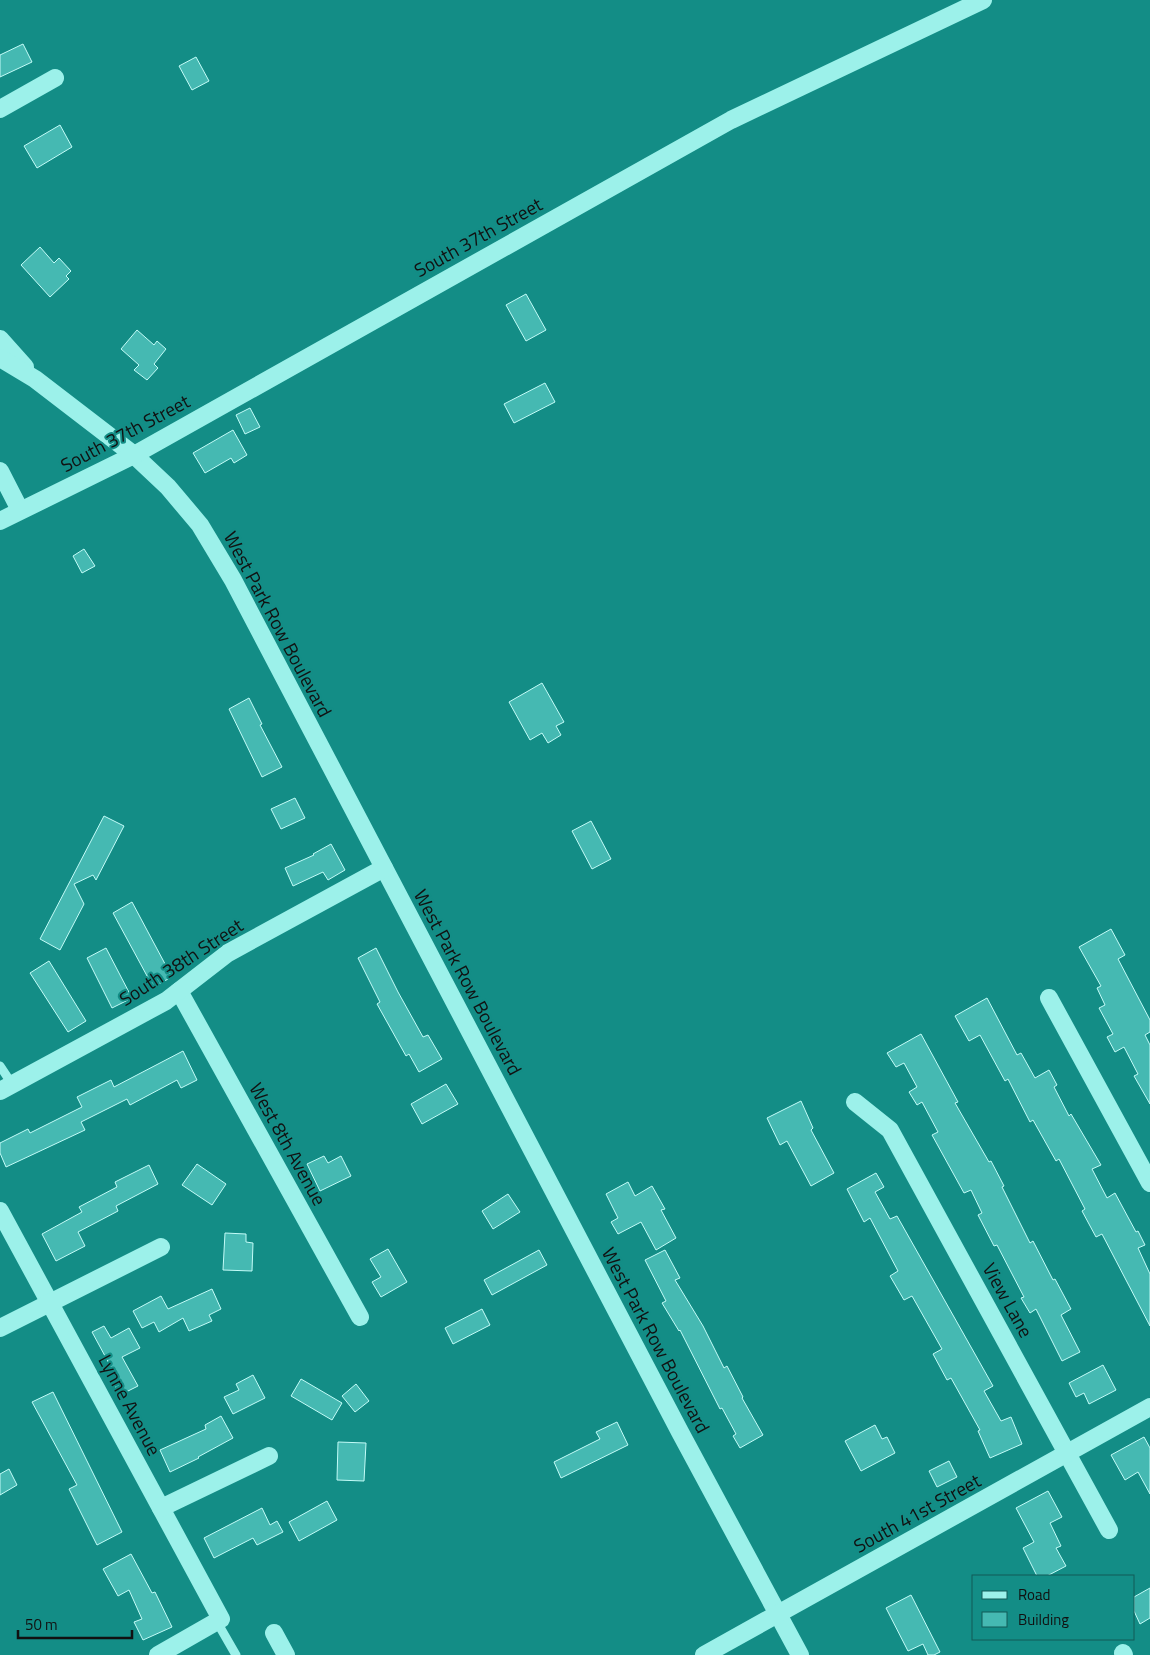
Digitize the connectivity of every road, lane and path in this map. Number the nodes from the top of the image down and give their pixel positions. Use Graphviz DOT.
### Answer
graph roads {
  1 [pos="983,0"];
  2 [pos="55,78"];
  3 [pos="0,109"];
  4 [pos="0,339"];
  5 [pos="0,358"];
  6 [pos="35,379"];
  7 [pos="134,455"];
  8 [pos="0,471"];
  9 [pos="20,510"];
  10 [pos="0,521"];
  11 [pos="384,868"];
  12 [pos="179,991"];
  13 [pos="1049,998"];
  14 [pos="0,1066"];
  15 [pos="6,1088"];
  16 [pos="855,1102"];
  17 [pos="1150,1183"];
  18 [pos="0,1211"];
  19 [pos="161,1247"];
  20 [pos="50,1302"];
  21 [pos="360,1317"];
  22 [pos="0,1328"];
  23 [pos="1150,1407"];
  24 [pos="1068,1453"];
  25 [pos="269,1456"];
  26 [pos="161,1508"];
  27 [pos="1109,1530"];
  28 [pos="778,1615"];
  29 [pos="219,1620"];
  30 [pos="274,1632"];
  31 [pos="158,1655"];
  32 [pos="236,1655"];
  33 [pos="286,1655"];
  34 [pos="704,1655"];
  35 [pos="800,1655"];
  1 -- 7 [label="street, South 37th Street"];
  2 -- 3 [label="street"];
  4 -- 6 [label="street, West Park Row Boulevard"];
  5 -- 6 [label="street, West Park Row Boulevard"];
  6 -- 7 [label="street, West Park Row Boulevard"];
  7 -- 9 [label="street, South 37th Street"];
  7 -- 11 [label="street, West Park Row Boulevard"];
  8 -- 9 [label="street"];
  9 -- 10 [label="street, South 37th Street"];
  11 -- 12 [label="street, South 38th Street"];
  11 -- 28 [label="street, West Park Row Boulevard"];
  12 -- 15 [label="street, South 38th Street"];
  12 -- 21 [label="street, West 8th Avenue"];
  13 -- 17 [label="street"];
  14 -- 15 [label="lane"];
  16 -- 24 [label="street, View Lane"];
  18 -- 20 [label="street, Lynne Avenue"];
  19 -- 20 [label="street"];
  20 -- 22 [label="street"];
  20 -- 26 [label="street, Lynne Avenue"];
  23 -- 24 [label="street, South 41st Street"];
  24 -- 27 [label="street, View Lane"];
  24 -- 28 [label="street, South 41st Street"];
  25 -- 26 [label="street"];
  26 -- 29 [label="street, Lynne Avenue"];
  28 -- 34 [label="street, South 41st Street"];
  28 -- 35 [label="street, West Park Row Boulevard"];
  29 -- 31 [label="street"];
  29 -- 32 [label="lane"];
  30 -- 33 [label="street"];
}
